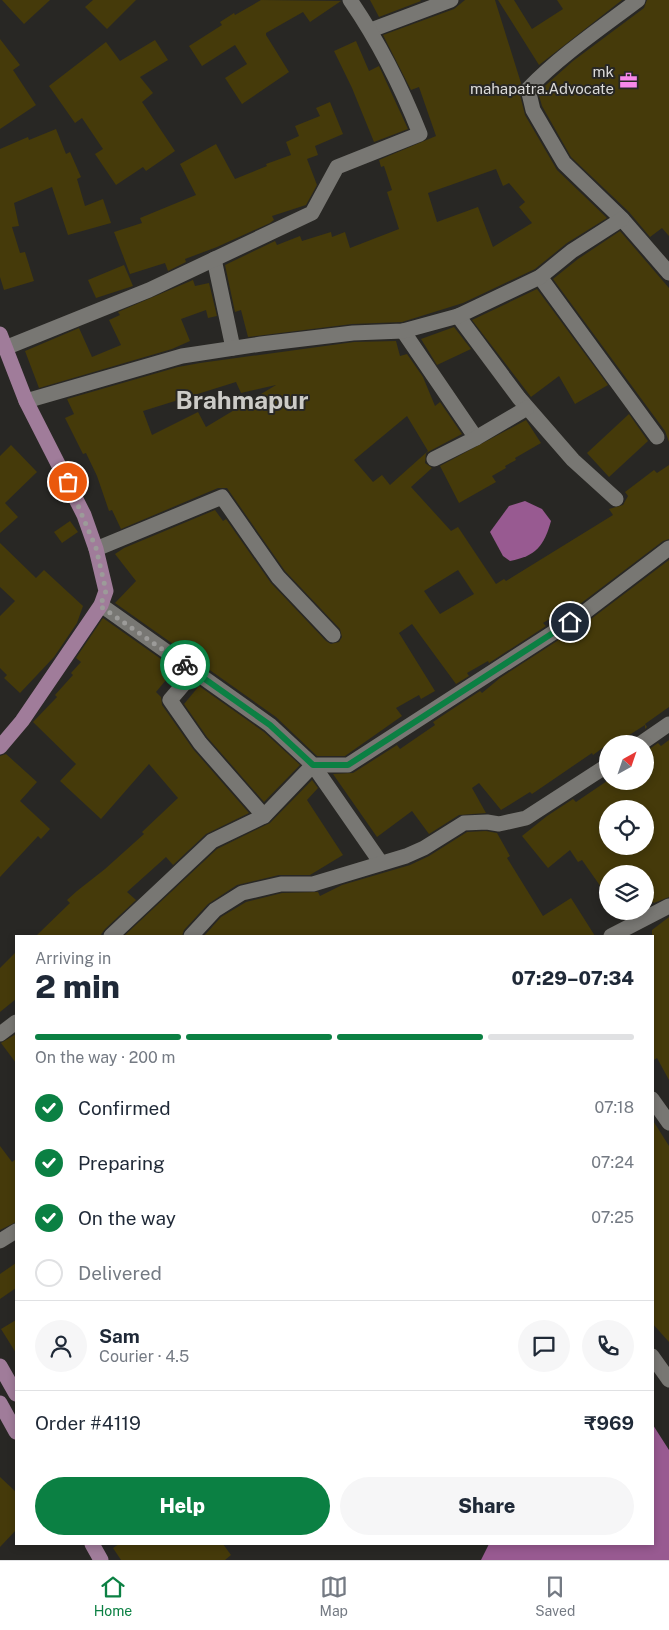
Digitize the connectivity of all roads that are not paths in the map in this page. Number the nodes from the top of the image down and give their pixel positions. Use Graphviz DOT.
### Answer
graph roads {
  1 [pos="350,0"];
  2 [pos="451,0"];
  3 [pos="638,0"];
  4 [pos="433,3"];
  5 [pos="371,30"];
  6 [pos="622,219"];
  7 [pos="214,260"];
  8 [pos="669,273"];
  9 [pos="540,277"];
  10 [pos="458,316"];
  11 [pos="403,330"];
  12 [pos="3,341"];
  13 [pos="233,348"];
  14 [pos="26,401"];
  15 [pos="527,408"];
  16 [pos="656,437"];
  17 [pos="476,438"];
  18 [pos="434,460"];
  19 [pos="616,500"];
  20 [pos="96,548"];
  21 [pos="669,548"];
  22 [pos="100,606"];
  23 [pos="333,635"];
  24 [pos="194,672"];
  25 [pos="669,724"];
  26 [pos="653,735"];
  27 [pos="0,746"];
  28 [pos="313,765"];
  29 [pos="599,771"];
  30 [pos="264,816"];
  31 [pos="381,863"];
  32 [pos="669,906"];
  33 [pos="113,935"];
  34 [pos="192,935"];
  35 [pos="613,935"];
  36 [pos="15,1023"];
  37 [pos="0,1034"];
  38 [pos="654,1103"];
  39 [pos="669,1123"];
  40 [pos="15,1232"];
  41 [pos="0,1240"];
  42 [pos="654,1359"];
  43 [pos="0,1366"];
  44 [pos="669,1380"];
  45 [pos="15,1392"];
  46 [pos="0,1403"];
  47 [pos="15,1430"];
  48 [pos="93,1545"];
  49 [pos="99,1545"];
  50 [pos="101,1560"];
  51 [pos="107,1560"];
  1 -- 5 [label="street"];
  2 -- 4 [label="street"];
  3 -- 6 [label="street"];
  4 -- 5 [label="street"];
  5 -- 7 [label="street"];
  6 -- 8 [label="street"];
  6 -- 9 [label="street"];
  7 -- 12 [label="street"];
  7 -- 13 [label="street"];
  9 -- 10 [label="street"];
  9 -- 16 [label="street"];
  10 -- 11 [label="street"];
  10 -- 15 [label="street"];
  11 -- 13 [label="street"];
  11 -- 17 [label="street"];
  12 -- 14 [label="main road"];
  13 -- 14 [label="street"];
  14 -- 20 [label="main road"];
  15 -- 17 [label="street"];
  15 -- 19 [label="street"];
  17 -- 18 [label="street"];
  20 -- 22 [label="main road"];
  20 -- 23 [label="street"];
  21 -- 28 [label="street"];
  22 -- 24 [label="street"];
  22 -- 27 [label="main road"];
  24 -- 28 [label="street"];
  24 -- 30 [label="street"];
  25 -- 26 [label="street"];
  28 -- 30 [label="street"];
  28 -- 31 [label="street"];
  29 -- 31 [label="street"];
  30 -- 33 [label="street"];
  31 -- 34 [label="street"];
  32 -- 35 [label="street"];
  36 -- 37 [label="street"];
  38 -- 39 [label="street"];
  40 -- 41 [label="street"];
  42 -- 44 [label="street"];
  43 -- 45 [label="main road"];
  46 -- 47 [label="main road"];
  48 -- 50 [label="main road"];
  49 -- 51 [label="main road"];
}
